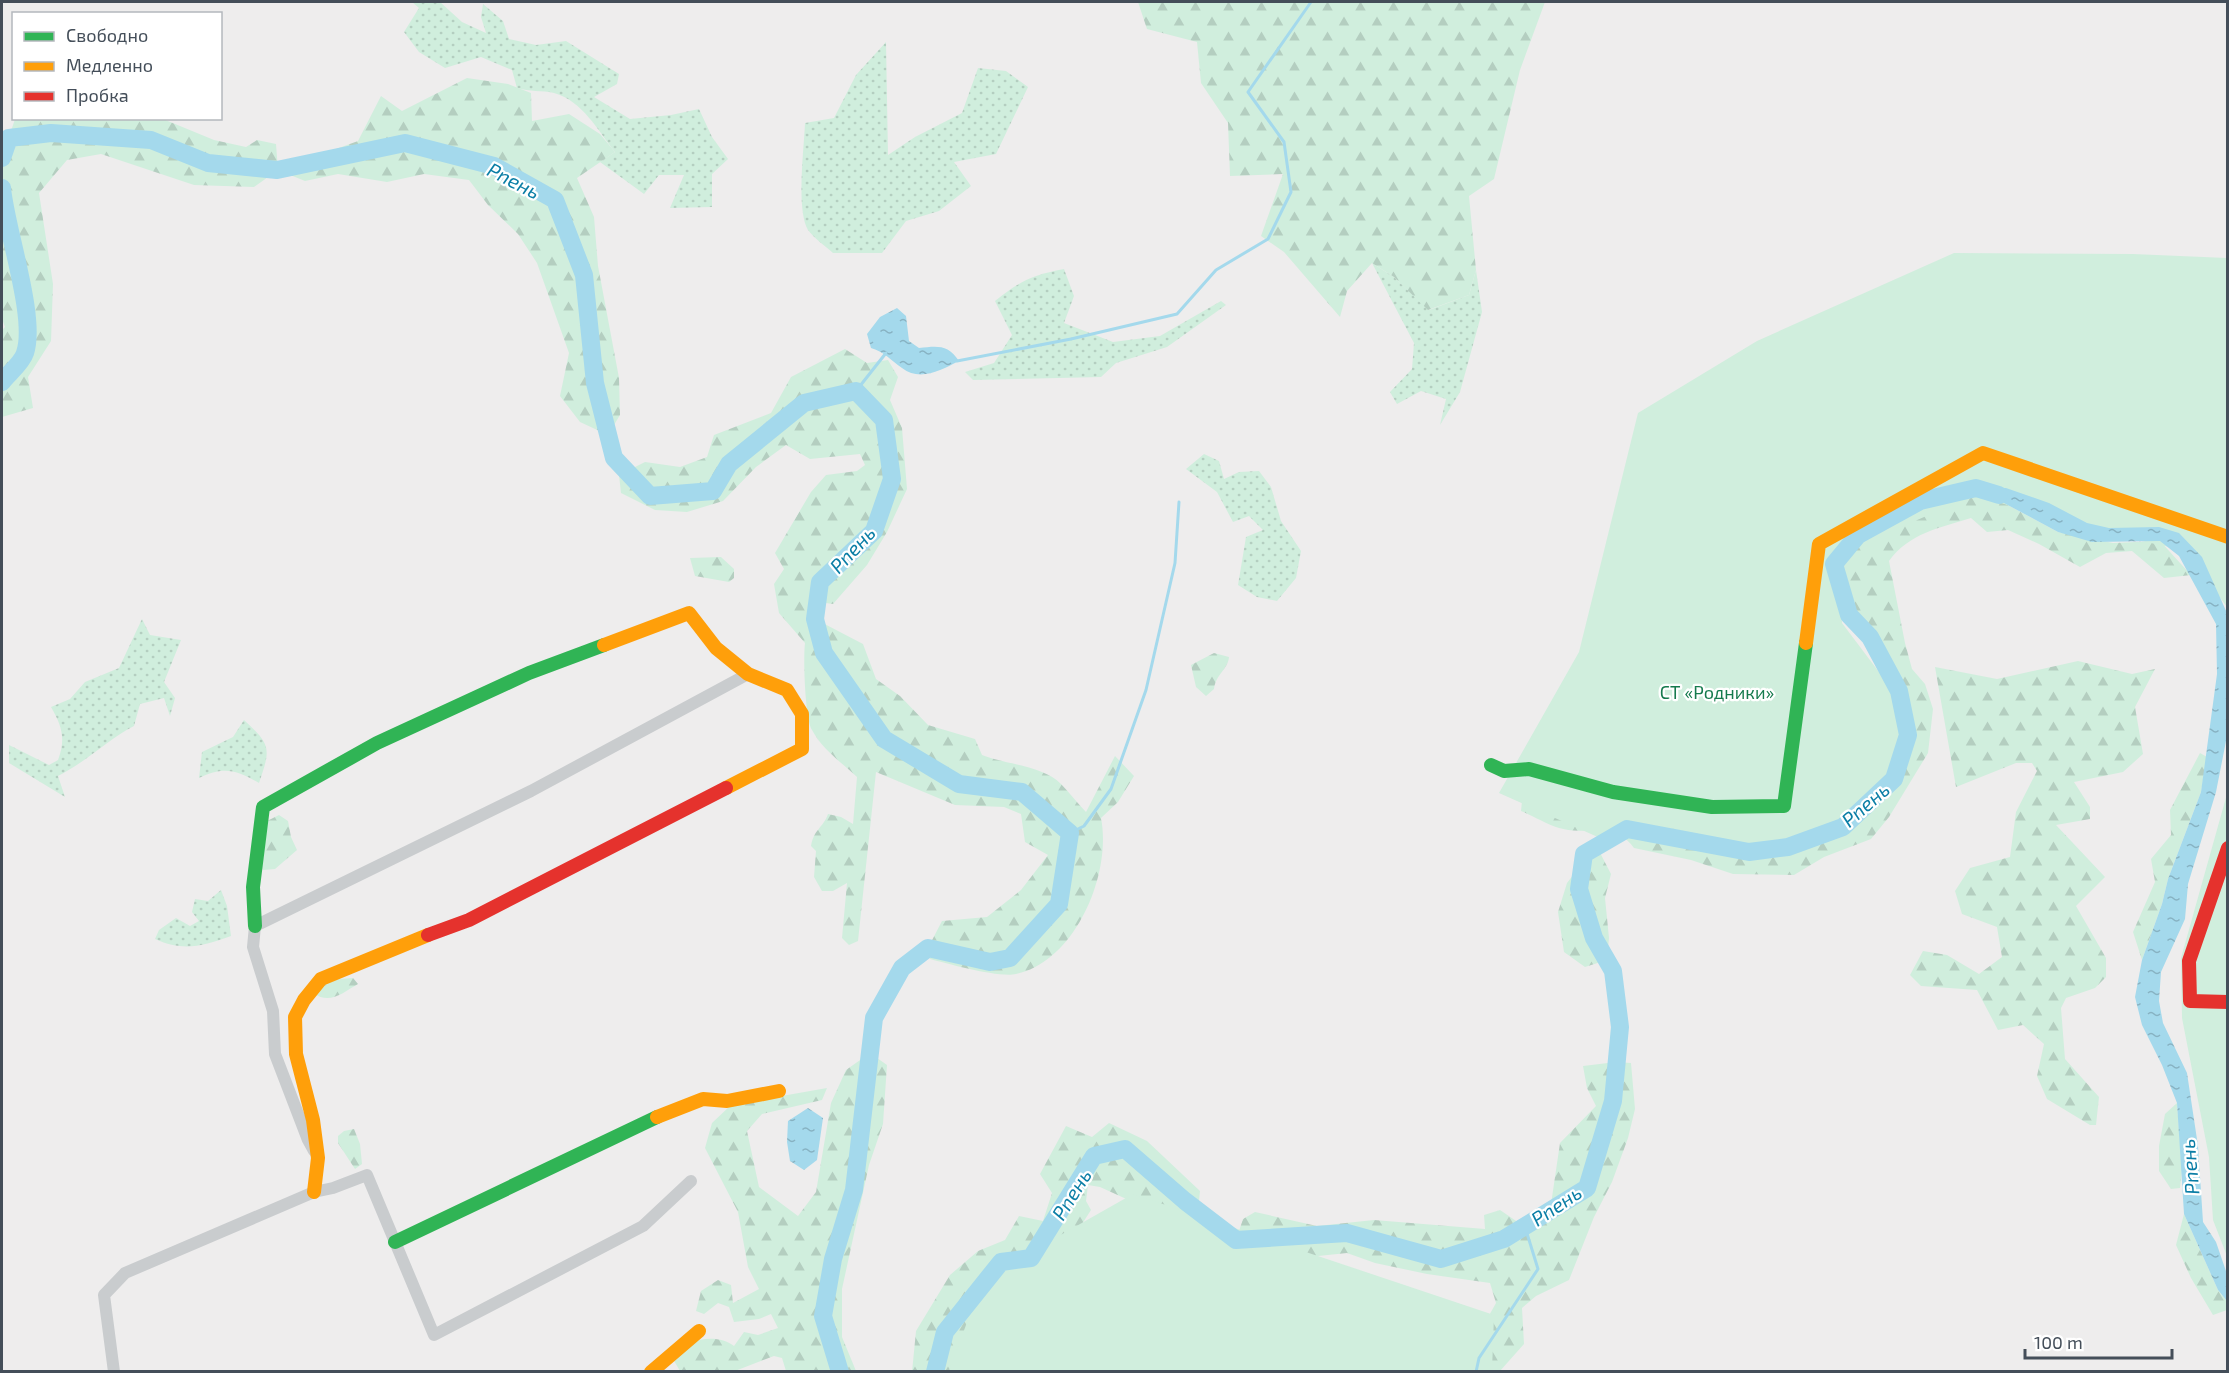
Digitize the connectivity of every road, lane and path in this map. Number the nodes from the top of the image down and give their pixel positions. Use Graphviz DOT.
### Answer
graph roads {
  1 [pos="2228,537"];
  2 [pos="748,674"];
  3 [pos="1491,765"];
  4 [pos="2228,849"];
  5 [pos="255,926"];
  6 [pos="2228,1002"];
  7 [pos="779,1091"];
  8 [pos="318,1158"];
  9 [pos="691,1181"];
  10 [pos="314,1192"];
  11 [pos="395,1242"];
  12 [pos="699,1330"];
  13 [pos="114,1371"];
  14 [pos="651,1371"];
  1 -- 3 [label="street"];
  2 -- 5 [label="street"];
  2 -- 5 [label="street"];
  2 -- 8 [label="street"];
  4 -- 6 [label="street"];
  5 -- 8 [label="street"];
  7 -- 11 [label="street"];
  8 -- 10 [label="street"];
  9 -- 11 [label="street"];
  10 -- 11 [label="street"];
  10 -- 13 [label="street"];
  12 -- 14 [label="street"];
}
